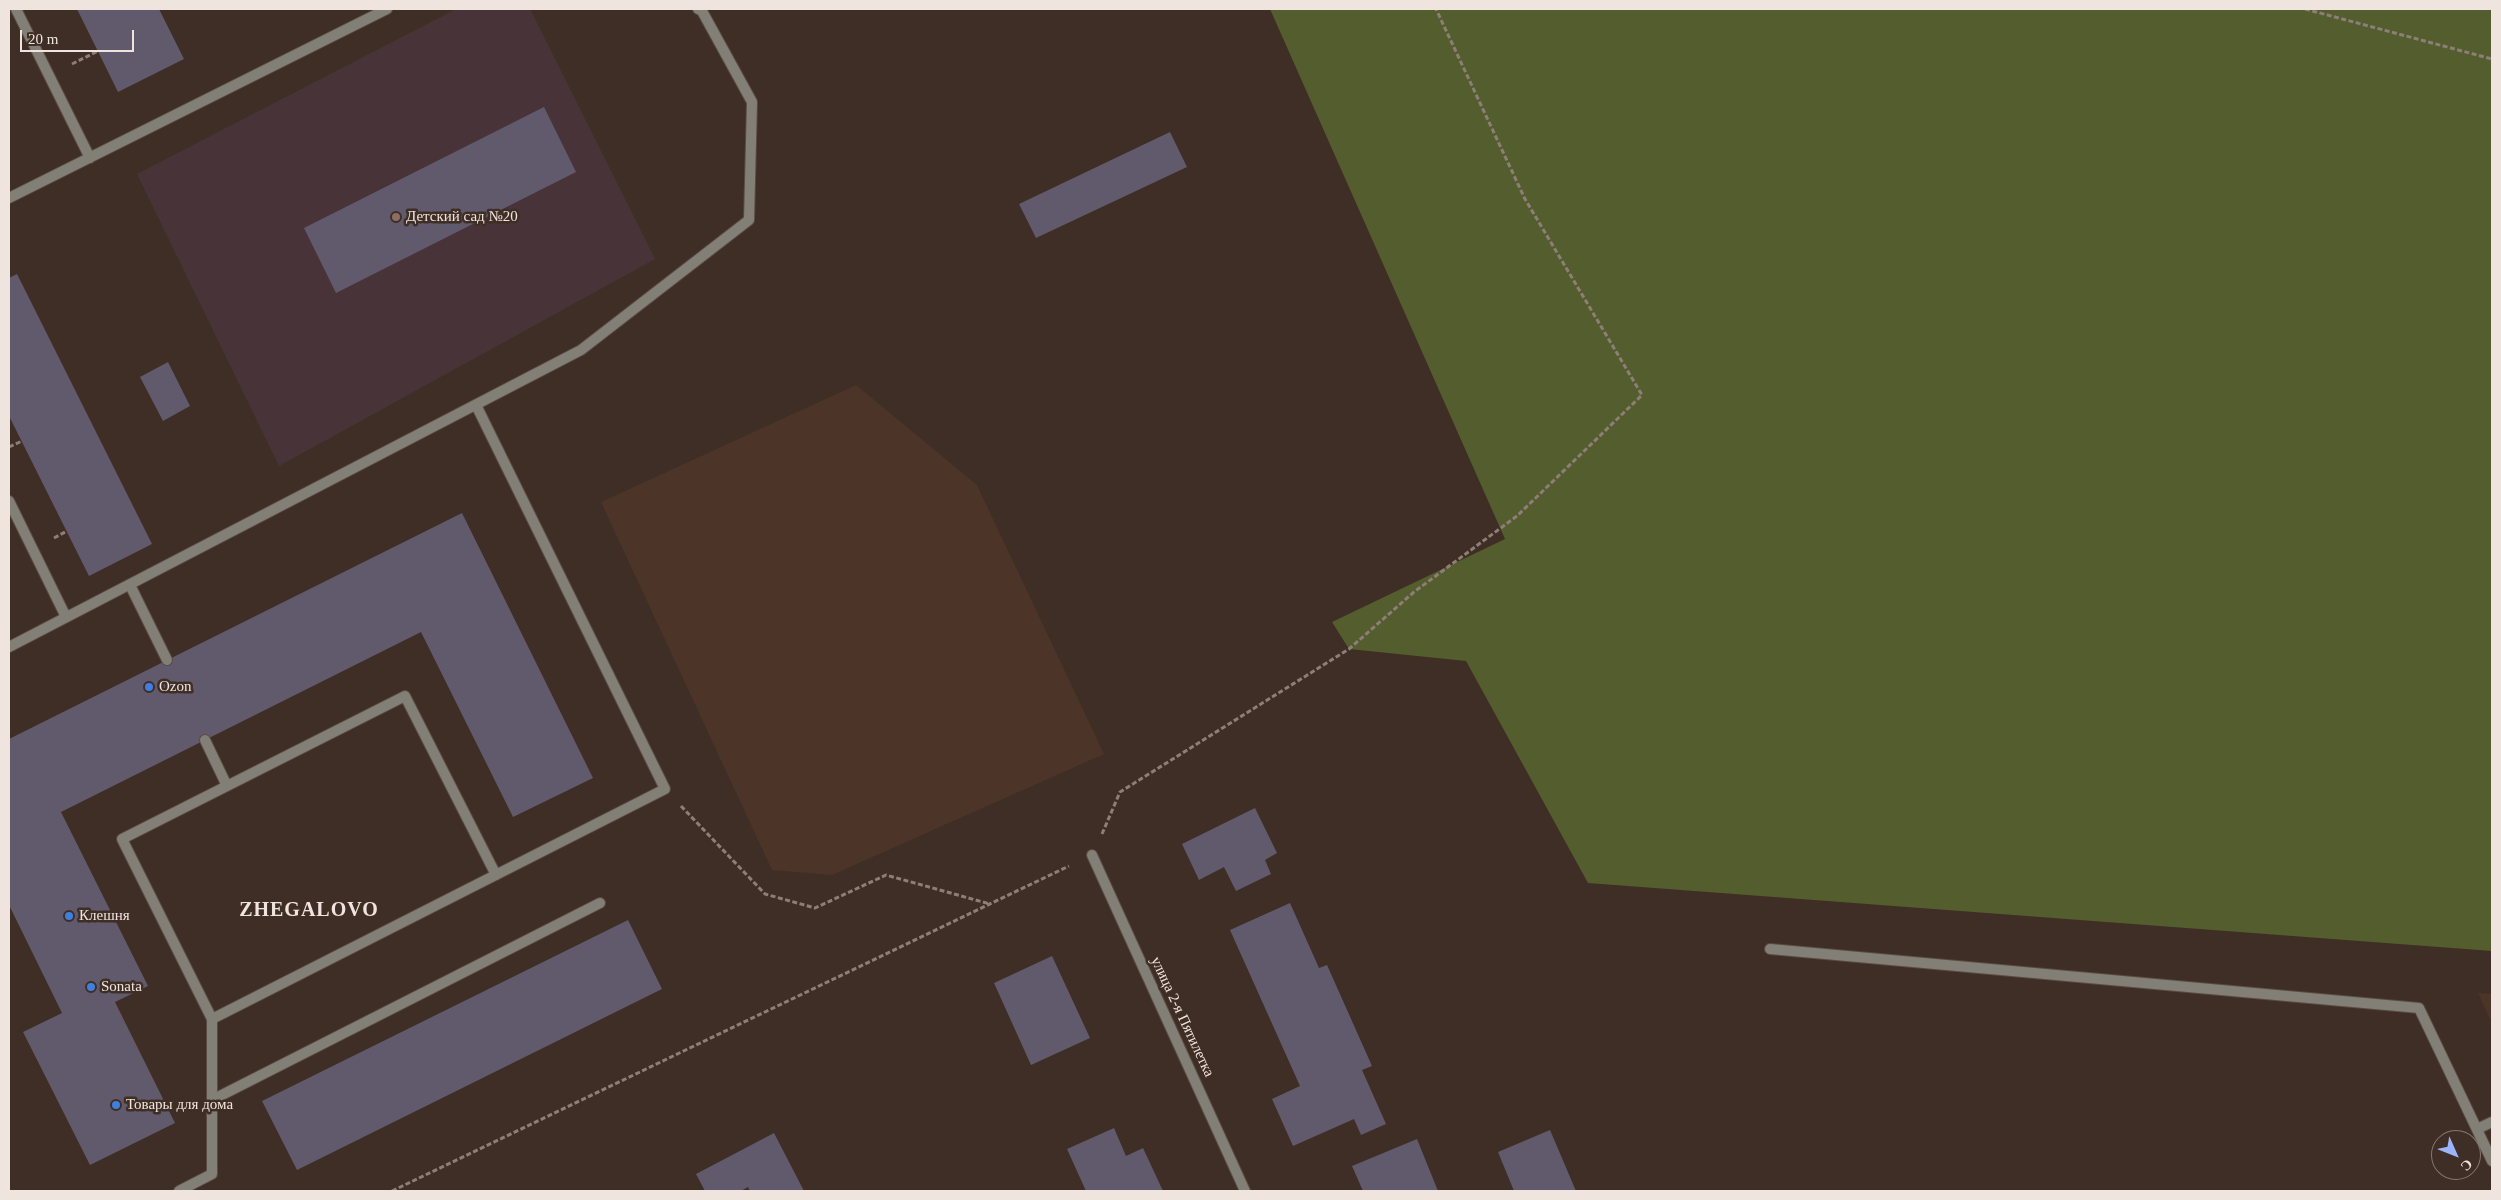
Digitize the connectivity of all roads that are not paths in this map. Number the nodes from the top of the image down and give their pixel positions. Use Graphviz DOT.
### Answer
graph roads {
  1 [pos="16,9"];
  2 [pos="387,9"];
  3 [pos="698,9"];
  4 [pos="90,158"];
  5 [pos="9,198"];
  6 [pos="476,405"];
  7 [pos="9,501"];
  8 [pos="130,585"];
  9 [pos="66,617"];
  10 [pos="9,647"];
  11 [pos="166,660"];
  12 [pos="205,740"];
  13 [pos="227,786"];
  14 [pos="1092,855"];
  15 [pos="496,875"];
  16 [pos="600,903"];
  17 [pos="1770,949"];
  18 [pos="212,1019"];
  19 [pos="212,1100"];
  20 [pos="2492,1122"];
  21 [pos="2477,1129"];
  22 [pos="2492,1161"];
  23 [pos="179,1191"];
  24 [pos="1245,1191"];
  1 -- 4 [label="street"];
  2 -- 4 [label="street"];
  3 -- 6 [label="street"];
  4 -- 5 [label="street"];
  6 -- 8 [label="street"];
  6 -- 15 [label="street"];
  7 -- 9 [label="street"];
  8 -- 9 [label="street"];
  8 -- 11 [label="street"];
  9 -- 10 [label="street"];
  12 -- 13 [label="street"];
  13 -- 15 [label="street"];
  13 -- 18 [label="street"];
  14 -- 24 [label="street, улица 2-я Пятилетка"];
  15 -- 18 [label="street"];
  16 -- 19 [label="street"];
  17 -- 21 [label="street"];
  18 -- 19 [label="street"];
  19 -- 23 [label="street"];
  20 -- 21 [label="street"];
  21 -- 22 [label="street"];
}
